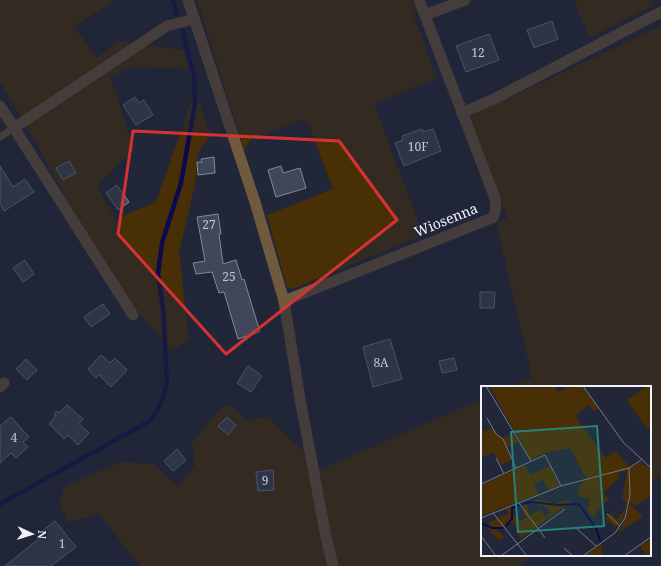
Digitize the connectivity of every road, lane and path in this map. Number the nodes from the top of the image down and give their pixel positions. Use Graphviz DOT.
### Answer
graph roads {
  1 [pos="188,0"];
  2 [pos="419,0"];
  3 [pos="465,0"];
  4 [pos="661,12"];
  5 [pos="425,15"];
  6 [pos="194,20"];
  7 [pos="0,106"];
  8 [pos="462,113"];
  9 [pos="14,128"];
  10 [pos="0,137"];
  11 [pos="284,301"];
  12 [pos="133,315"];
  13 [pos="333,566"];
  1 -- 6 [label="street"];
  2 -- 5 [label="street, Wiosenna"];
  3 -- 5 [label="street"];
  4 -- 8 [label="street"];
  5 -- 8 [label="street, Wiosenna"];
  6 -- 9 [label="street"];
  6 -- 11 [label="street"];
  7 -- 9 [label="street"];
  8 -- 11 [label="street, Wiosenna"];
  9 -- 10 [label="lane"];
  9 -- 12 [label="street"];
  11 -- 13 [label="street"];
}
